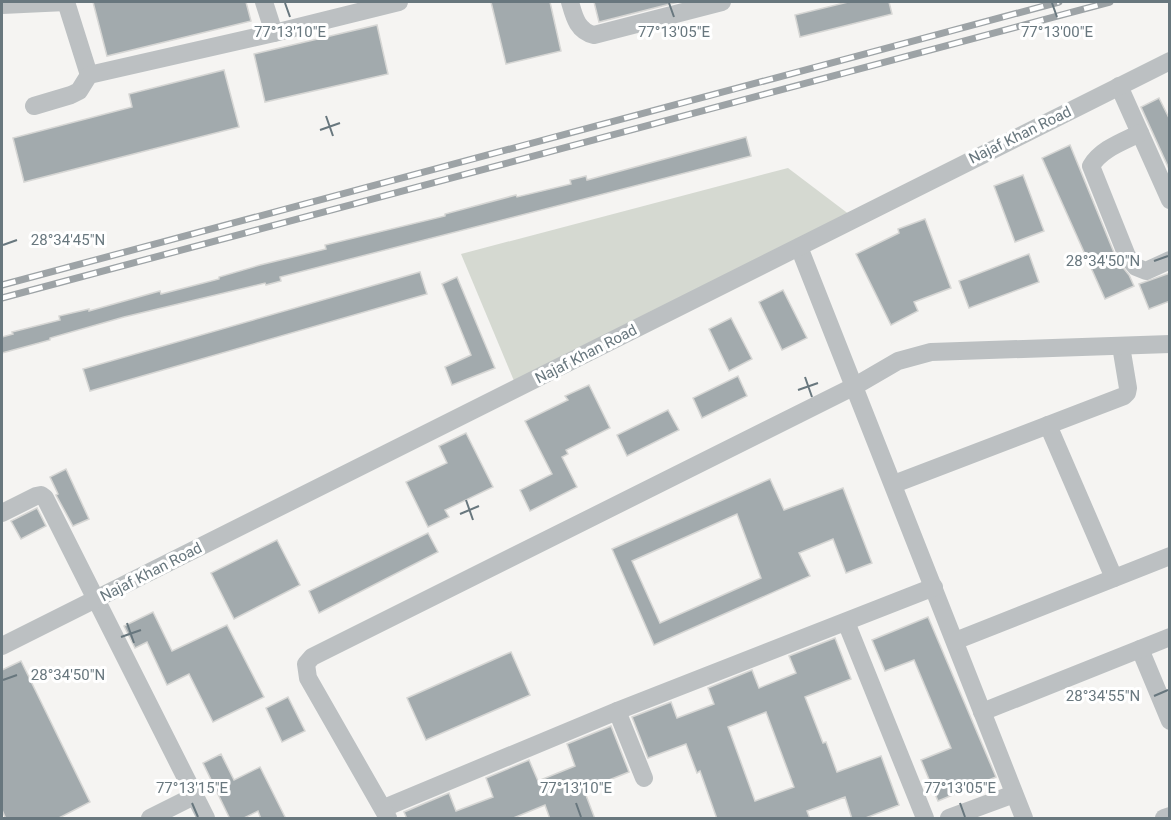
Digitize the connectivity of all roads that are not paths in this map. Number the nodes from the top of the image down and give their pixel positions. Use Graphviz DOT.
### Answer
graph roads {
  1 [pos="66,2"];
  2 [pos="264,2"];
  3 [pos="399,2"];
  4 [pos="570,2"];
  5 [pos="722,2"];
  6 [pos="2,5"];
  7 [pos="369,5"];
  8 [pos="274,33"];
  9 [pos="1170,61"];
  10 [pos="89,75"];
  11 [pos="1119,86"];
  12 [pos="34,106"];
  13 [pos="1140,134"];
  14 [pos="1170,200"];
  15 [pos="799,246"];
  16 [pos="1170,260"];
  17 [pos="1170,344"];
  18 [pos="1121,346"];
  19 [pos="855,386"];
  20 [pos="1048,425"];
  21 [pos="894,484"];
  22 [pos="2,513"];
  23 [pos="1170,555"];
  24 [pos="1114,578"];
  25 [pos="934,587"];
  26 [pos="96,600"];
  27 [pos="846,622"];
  28 [pos="1170,637"];
  29 [pos="955,641"];
  30 [pos="2,646"];
  31 [pos="1140,649"];
  32 [pos="616,711"];
  33 [pos="982,712"];
  34 [pos="1170,721"];
  35 [pos="644,778"];
  36 [pos="1014,794"];
  37 [pos="194,796"];
  38 [pos="386,813"];
  39 [pos="1170,816"];
  40 [pos="150,819"];
  41 [pos="206,819"];
  42 [pos="925,819"];
  43 [pos="949,819"];
  44 [pos="1024,819"];
  45 [pos="1164,819"];
  1 -- 6 [label="street"];
  1 -- 10 [label="street"];
  2 -- 8 [label="street"];
  3 -- 7 [label="street"];
  4 -- 5 [label="street"];
  7 -- 8 [label="street"];
  8 -- 10 [label="street"];
  9 -- 11 [label="street, Najaf Khan Road"];
  10 -- 12 [label="street"];
  11 -- 13 [label="street"];
  11 -- 15 [label="street, Najaf Khan Road"];
  13 -- 14 [label="street"];
  13 -- 16 [label="street"];
  15 -- 19 [label="street"];
  15 -- 26 [label="street, Najaf Khan Road"];
  17 -- 18 [label="street"];
  18 -- 19 [label="street"];
  18 -- 20 [label="street"];
  19 -- 21 [label="street"];
  19 -- 38 [label="street"];
  20 -- 21 [label="street"];
  20 -- 24 [label="street"];
  21 -- 25 [label="street"];
  22 -- 26 [label="street"];
  23 -- 24 [label="street"];
  24 -- 29 [label="street"];
  25 -- 27 [label="street"];
  25 -- 29 [label="street"];
  26 -- 30 [label="street, Najaf Khan Road"];
  26 -- 37 [label="street"];
  27 -- 32 [label="street"];
  27 -- 42 [label="street"];
  28 -- 31 [label="street"];
  29 -- 33 [label="street"];
  31 -- 33 [label="street"];
  31 -- 34 [label="street"];
  32 -- 35 [label="street"];
  32 -- 38 [label="street"];
  33 -- 36 [label="street"];
  36 -- 43 [label="street"];
  36 -- 44 [label="street"];
  37 -- 40 [label="street"];
  37 -- 41 [label="street"];
  39 -- 45 [label="street"];
}
